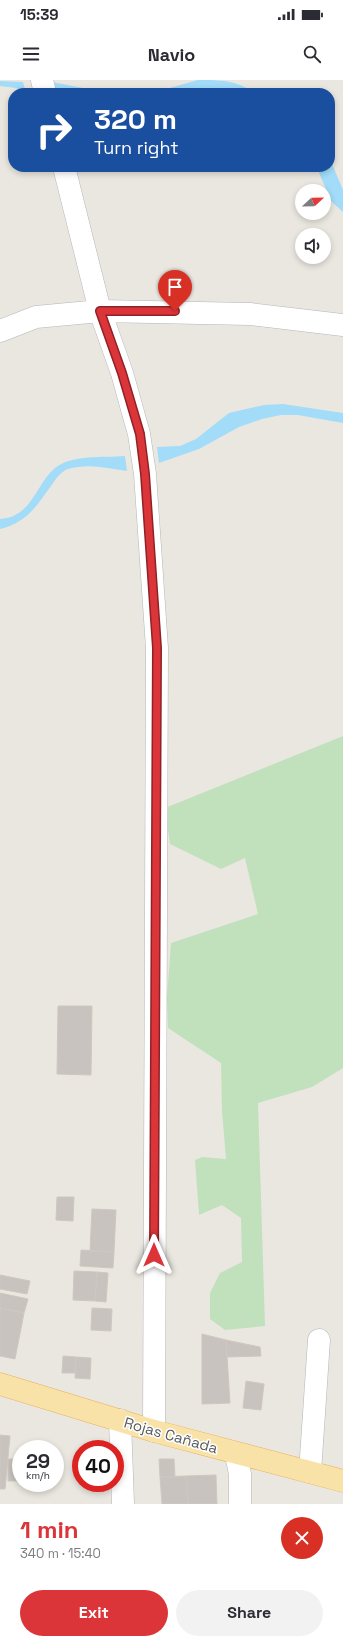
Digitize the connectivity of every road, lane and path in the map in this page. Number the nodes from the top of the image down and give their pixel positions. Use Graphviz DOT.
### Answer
graph roads {
  1 [pos="65,172"];
  2 [pos="100,311"];
  3 [pos="343,325"];
  4 [pos="0,331"];
  5 [pos="319,1340"];
  6 [pos="0,1384"];
  7 [pos="120,1420"];
  8 [pos="154,1431"];
  9 [pos="236,1454"];
  10 [pos="310,1472"];
  11 [pos="343,1481"];
  12 [pos="123,1504"];
  13 [pos="240,1504"];
  1 -- 2 [label="street"];
  2 -- 3 [label="street"];
  2 -- 4 [label="street"];
  2 -- 8 [label="street"];
  5 -- 10 [label="street"];
  6 -- 7 [label="main road, Rojas Cañada"];
  7 -- 8 [label="main road, Rojas Cañada"];
  7 -- 12 [label="street"];
  8 -- 9 [label="main road, Rojas Cañada"];
  9 -- 10 [label="main road, Rojas Cañada"];
  9 -- 13 [label="street"];
  10 -- 11 [label="main road, Rojas Cañada"];
}
